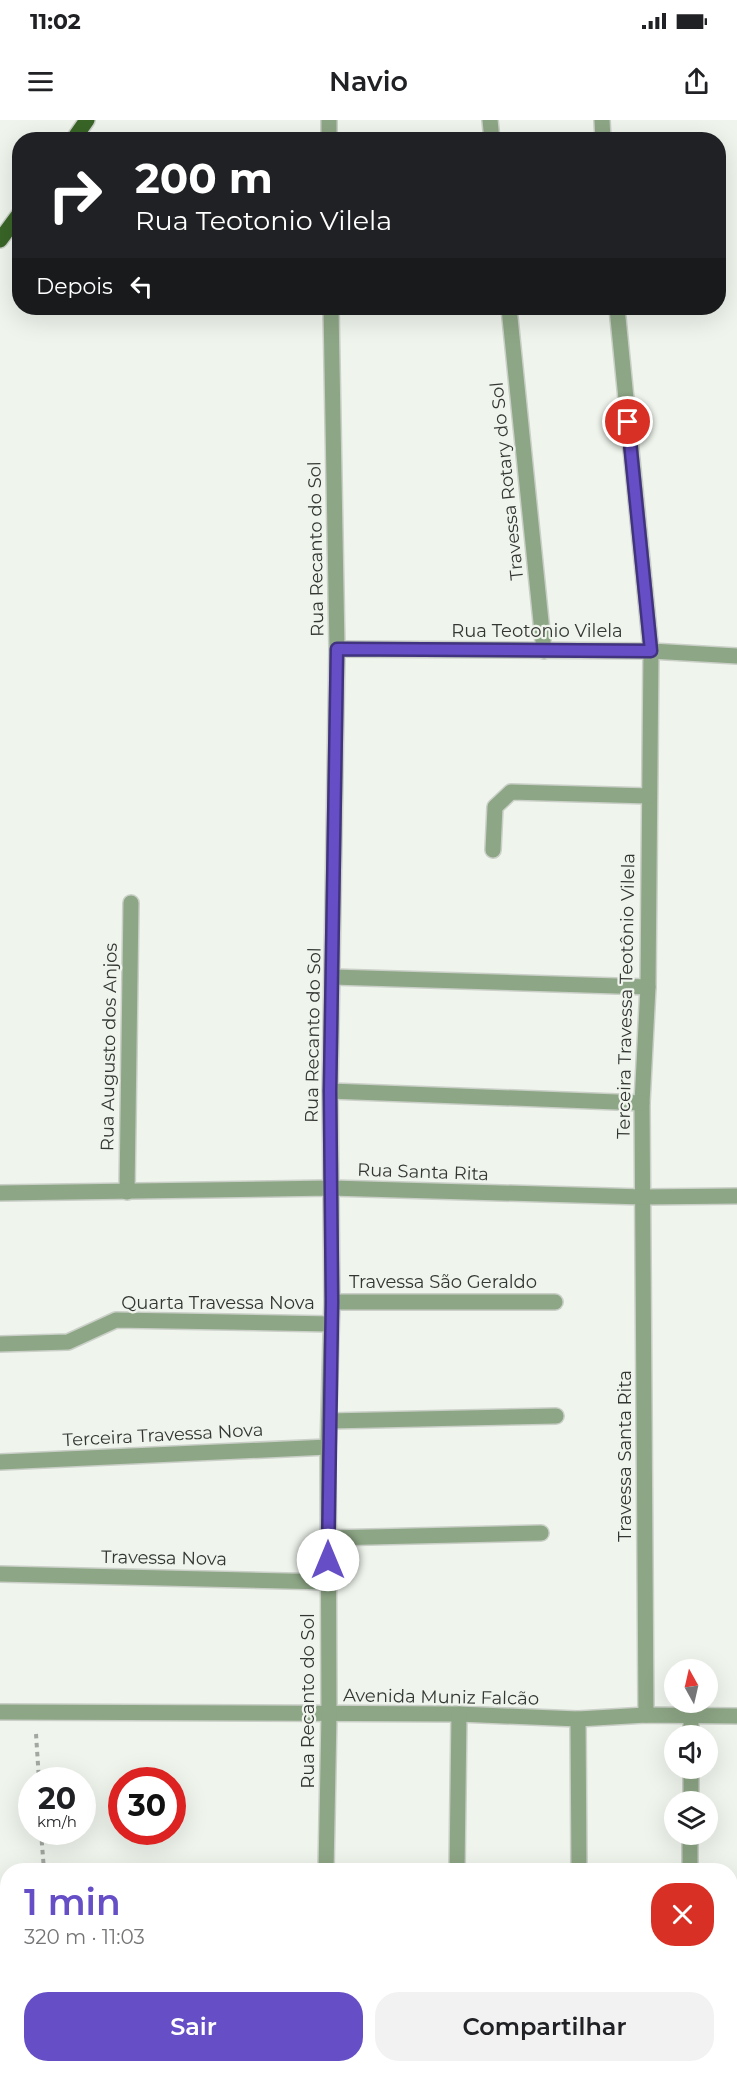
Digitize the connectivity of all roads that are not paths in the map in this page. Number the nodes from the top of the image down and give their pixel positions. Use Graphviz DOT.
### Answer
graph roads {
  1 [pos="12,224"];
  2 [pos="0,240"];
  3 [pos="331,315"];
  4 [pos="510,315"];
  5 [pos="618,315"];
  6 [pos="337,649"];
  7 [pos="544,651"];
  8 [pos="651,651"];
  9 [pos="737,656"];
  10 [pos="649,796"];
  11 [pos="493,850"];
  12 [pos="131,903"];
  13 [pos="333,977"];
  14 [pos="648,987"];
  15 [pos="330,1091"];
  16 [pos="642,1103"];
  17 [pos="331,1188"];
  18 [pos="127,1192"];
  19 [pos="0,1193"];
  20 [pos="737,1196"];
  21 [pos="643,1197"];
  22 [pos="332,1302"];
  23 [pos="555,1302"];
  24 [pos="331,1324"];
  25 [pos="0,1344"];
  26 [pos="555,1416"];
  27 [pos="329,1421"];
  28 [pos="328,1447"];
  29 [pos="0,1462"];
  30 [pos="541,1533"];
  31 [pos="328,1538"];
  32 [pos="0,1574"];
  33 [pos="328,1582"];
  34 [pos="0,1712"];
  35 [pos="459,1714"];
  36 [pos="329,1715"];
  37 [pos="646,1715"];
  38 [pos="691,1716"];
  39 [pos="737,1716"];
  40 [pos="578,1719"];
  41 [pos="691,1725"];
  42 [pos="690,1845"];
  43 [pos="326,1863"];
  44 [pos="457,1863"];
  45 [pos="579,1863"];
  46 [pos="690,1863"];
  1 -- 2 [label="main road"];
  3 -- 6 [label="street, Rua Recanto do Sol"];
  4 -- 7 [label="street, Travessa Rotary do Sol"];
  5 -- 8 [label="street, Terceira Travessa Teotônio Vilela"];
  6 -- 7 [label="street, Rua Teotonio Vilela"];
  6 -- 13 [label="street, Rua Recanto do Sol"];
  7 -- 8 [label="street, Rua Teotonio Vilela"];
  8 -- 9 [label="street, Rua Teotonio Vilela"];
  8 -- 10 [label="street, Terceira Travessa Teotônio Vilela"];
  10 -- 11 [label="street"];
  10 -- 14 [label="street, Terceira Travessa Teotônio Vilela"];
  12 -- 18 [label="street, Rua Augusto dos Anjos"];
  13 -- 14 [label="street"];
  13 -- 15 [label="street, Rua Recanto do Sol"];
  14 -- 16 [label="street, Terceira Travessa Teotônio Vilela"];
  15 -- 16 [label="street"];
  15 -- 17 [label="street, Rua Recanto do Sol"];
  16 -- 21 [label="street, Terceira Travessa Teotônio Vilela"];
  17 -- 18 [label="street, Rua Santa Rita"];
  17 -- 21 [label="street, Rua Santa Rita"];
  17 -- 22 [label="street, Rua Recanto do Sol"];
  18 -- 19 [label="street, Rua Santa Rita"];
  20 -- 21 [label="street, Rua Santa Rita"];
  21 -- 37 [label="street, Travessa Santa Rita"];
  22 -- 23 [label="street, Travessa São Geraldo"];
  22 -- 24 [label="street, Rua Recanto do Sol"];
  24 -- 25 [label="street, Quarta Travessa Nova"];
  24 -- 27 [label="street, Rua Recanto do Sol"];
  26 -- 27 [label="street"];
  27 -- 28 [label="street, Rua Recanto do Sol"];
  28 -- 29 [label="street, Terceira Travessa Nova"];
  28 -- 31 [label="street, Rua Recanto do Sol"];
  30 -- 31 [label="street"];
  31 -- 33 [label="street, Rua Recanto do Sol"];
  32 -- 33 [label="street, Travessa Nova"];
  33 -- 36 [label="street, Rua Recanto do Sol"];
  34 -- 36 [label="street, Avenida Muniz Falcão"];
  35 -- 36 [label="street, Avenida Muniz Falcão"];
  35 -- 40 [label="street, Avenida Muniz Falcão"];
  35 -- 44 [label="street"];
  36 -- 43 [label="street, Rua Recanto do Sol"];
  37 -- 38 [label="street, Avenida Muniz Falcão"];
  37 -- 40 [label="street, Avenida Muniz Falcão"];
  38 -- 39 [label="street, Avenida Muniz Falcão"];
  38 -- 41 [label="street"];
  40 -- 45 [label="street"];
  42 -- 46 [label="street"];
}
